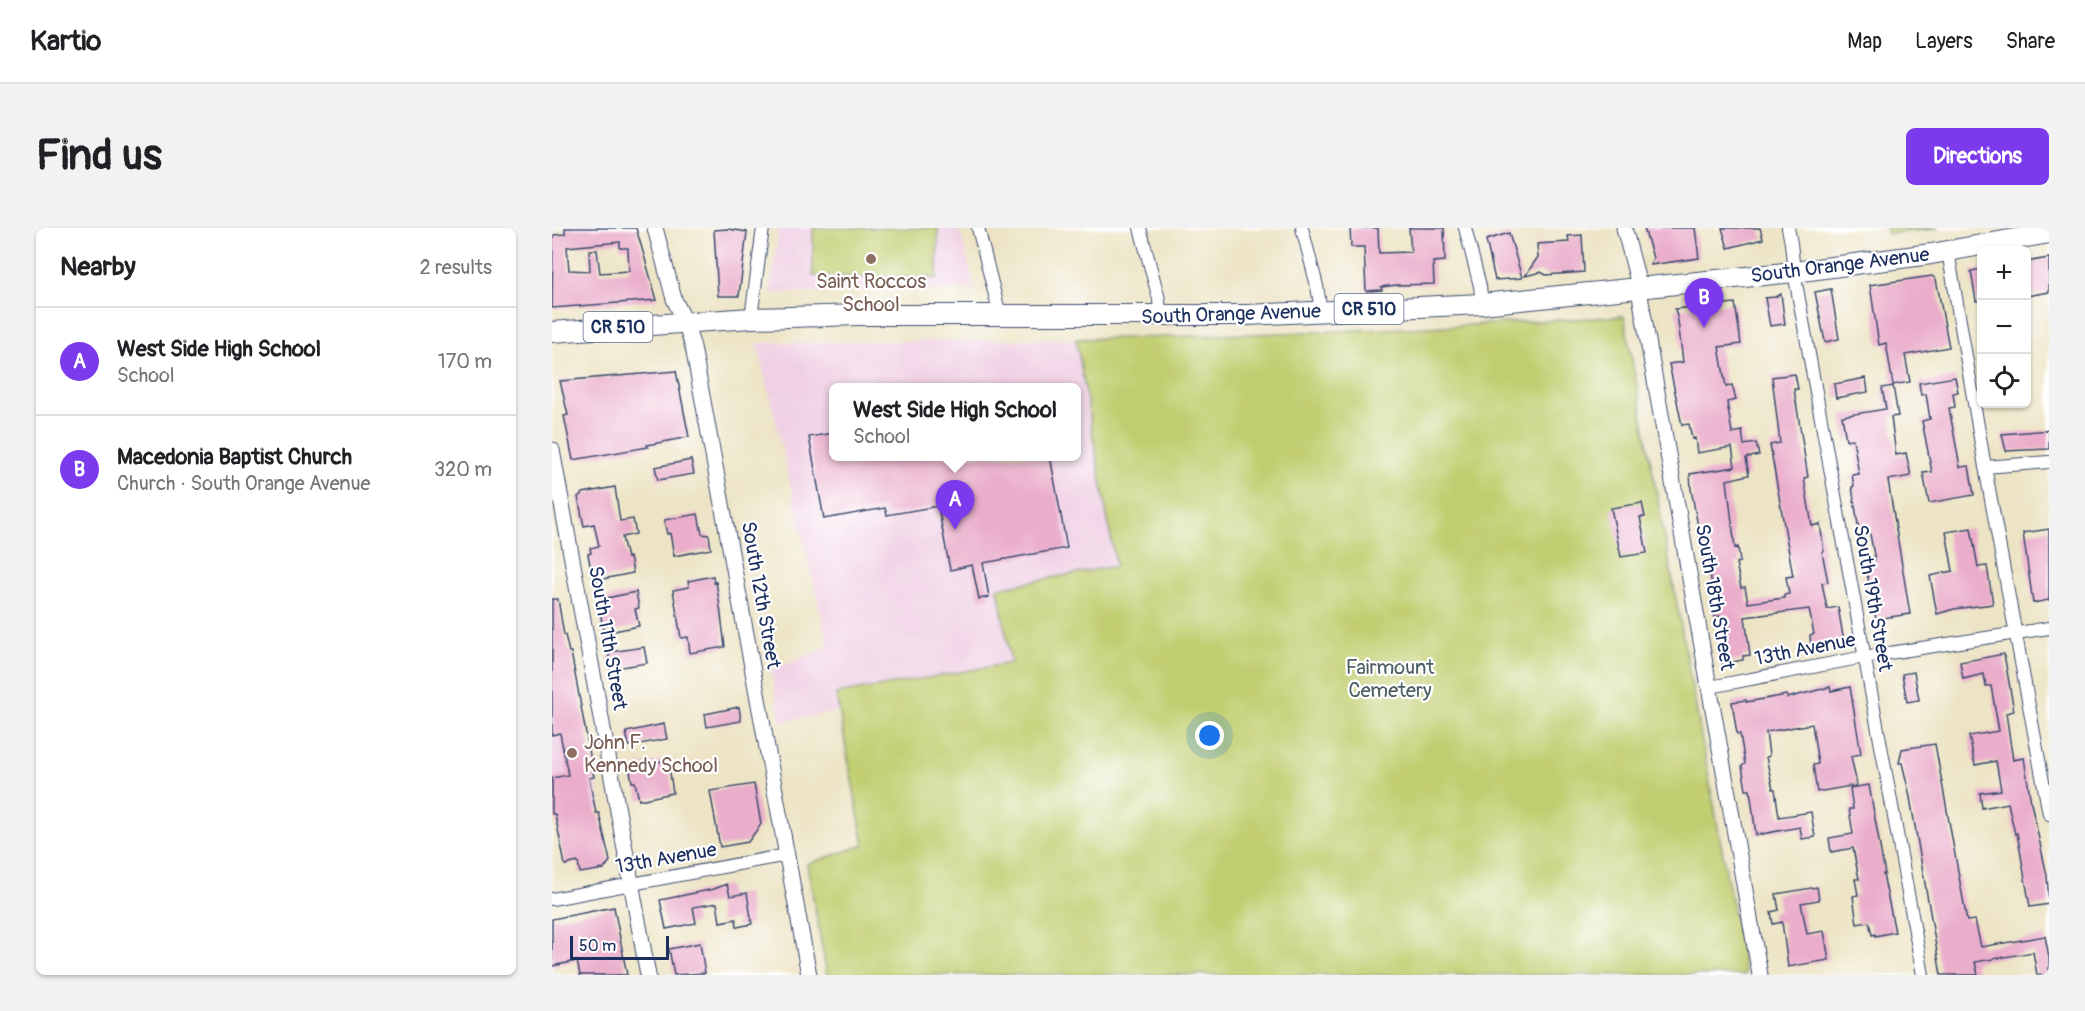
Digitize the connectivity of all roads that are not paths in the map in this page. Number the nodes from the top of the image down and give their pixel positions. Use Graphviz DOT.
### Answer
graph roads {
  1 [pos="655,228"];
  2 [pos="763,228"];
  3 [pos="978,228"];
  4 [pos="1140,228"];
  5 [pos="1302,228"];
  6 [pos="1465,228"];
  7 [pos="1624,228"];
  8 [pos="1788,228"];
  9 [pos="2049,232"];
  10 [pos="1948,251"];
  11 [pos="1794,272"];
  12 [pos="1638,289"];
  13 [pos="1482,304"];
  14 [pos="1321,311"];
  15 [pos="1000,315"];
  16 [pos="1160,317"];
  17 [pos="751,318"];
  18 [pos="685,322"];
  19 [pos="552,332"];
  20 [pos="552,450"];
  21 [pos="2049,462"];
  22 [pos="1985,466"];
  23 [pos="2049,628"];
  24 [pos="2016,633"];
  25 [pos="1864,657"];
  26 [pos="1710,687"];
  27 [pos="2045,776"];
  28 [pos="2049,814"];
  29 [pos="787,855"];
  30 [pos="632,884"];
  31 [pos="552,899"];
  32 [pos="648,975"];
  33 [pos="809,975"];
  34 [pos="1760,975"];
  35 [pos="1923,975"];
  1 -- 18 [label="street, South 12th Street"];
  2 -- 17 [label="street"];
  3 -- 15 [label="street"];
  4 -- 16 [label="street"];
  5 -- 14 [label="street"];
  6 -- 13 [label="street"];
  7 -- 12 [label="street, South 18th Street"];
  8 -- 11 [label="street, South 19th Street"];
  9 -- 10 [label="main road, South Orange Avenue / CR 510"];
  10 -- 11 [label="main road, South Orange Avenue / CR 510"];
  10 -- 22 [label="street"];
  11 -- 12 [label="main road, South Orange Avenue / CR 510"];
  11 -- 25 [label="street, South 19th Street"];
  12 -- 13 [label="main road, South Orange Avenue / CR 510"];
  12 -- 26 [label="street, South 18th Street"];
  13 -- 14 [label="main road, South Orange Avenue / CR 510"];
  14 -- 16 [label="main road, South Orange Avenue / CR 510"];
  15 -- 16 [label="main road, South Orange Avenue / CR 510"];
  15 -- 17 [label="main road, South Orange Avenue / CR 510"];
  17 -- 18 [label="main road, South Orange Avenue / CR 510"];
  18 -- 19 [label="main road, South Orange Avenue / CR 510"];
  18 -- 29 [label="street, South 12th Street"];
  20 -- 30 [label="street, South 11th Street"];
  21 -- 22 [label="street"];
  22 -- 24 [label="street"];
  23 -- 24 [label="street, 13th Avenue"];
  24 -- 25 [label="street, 13th Avenue"];
  24 -- 27 [label="street"];
  25 -- 26 [label="street, 13th Avenue"];
  25 -- 35 [label="street, South 19th Street"];
  26 -- 34 [label="street, South 18th Street"];
  27 -- 28 [label="street"];
  29 -- 30 [label="street, 13th Avenue"];
  29 -- 33 [label="street, South 12th Street"];
  30 -- 31 [label="street, 13th Avenue"];
  30 -- 32 [label="street, South 11th Street"];
}
